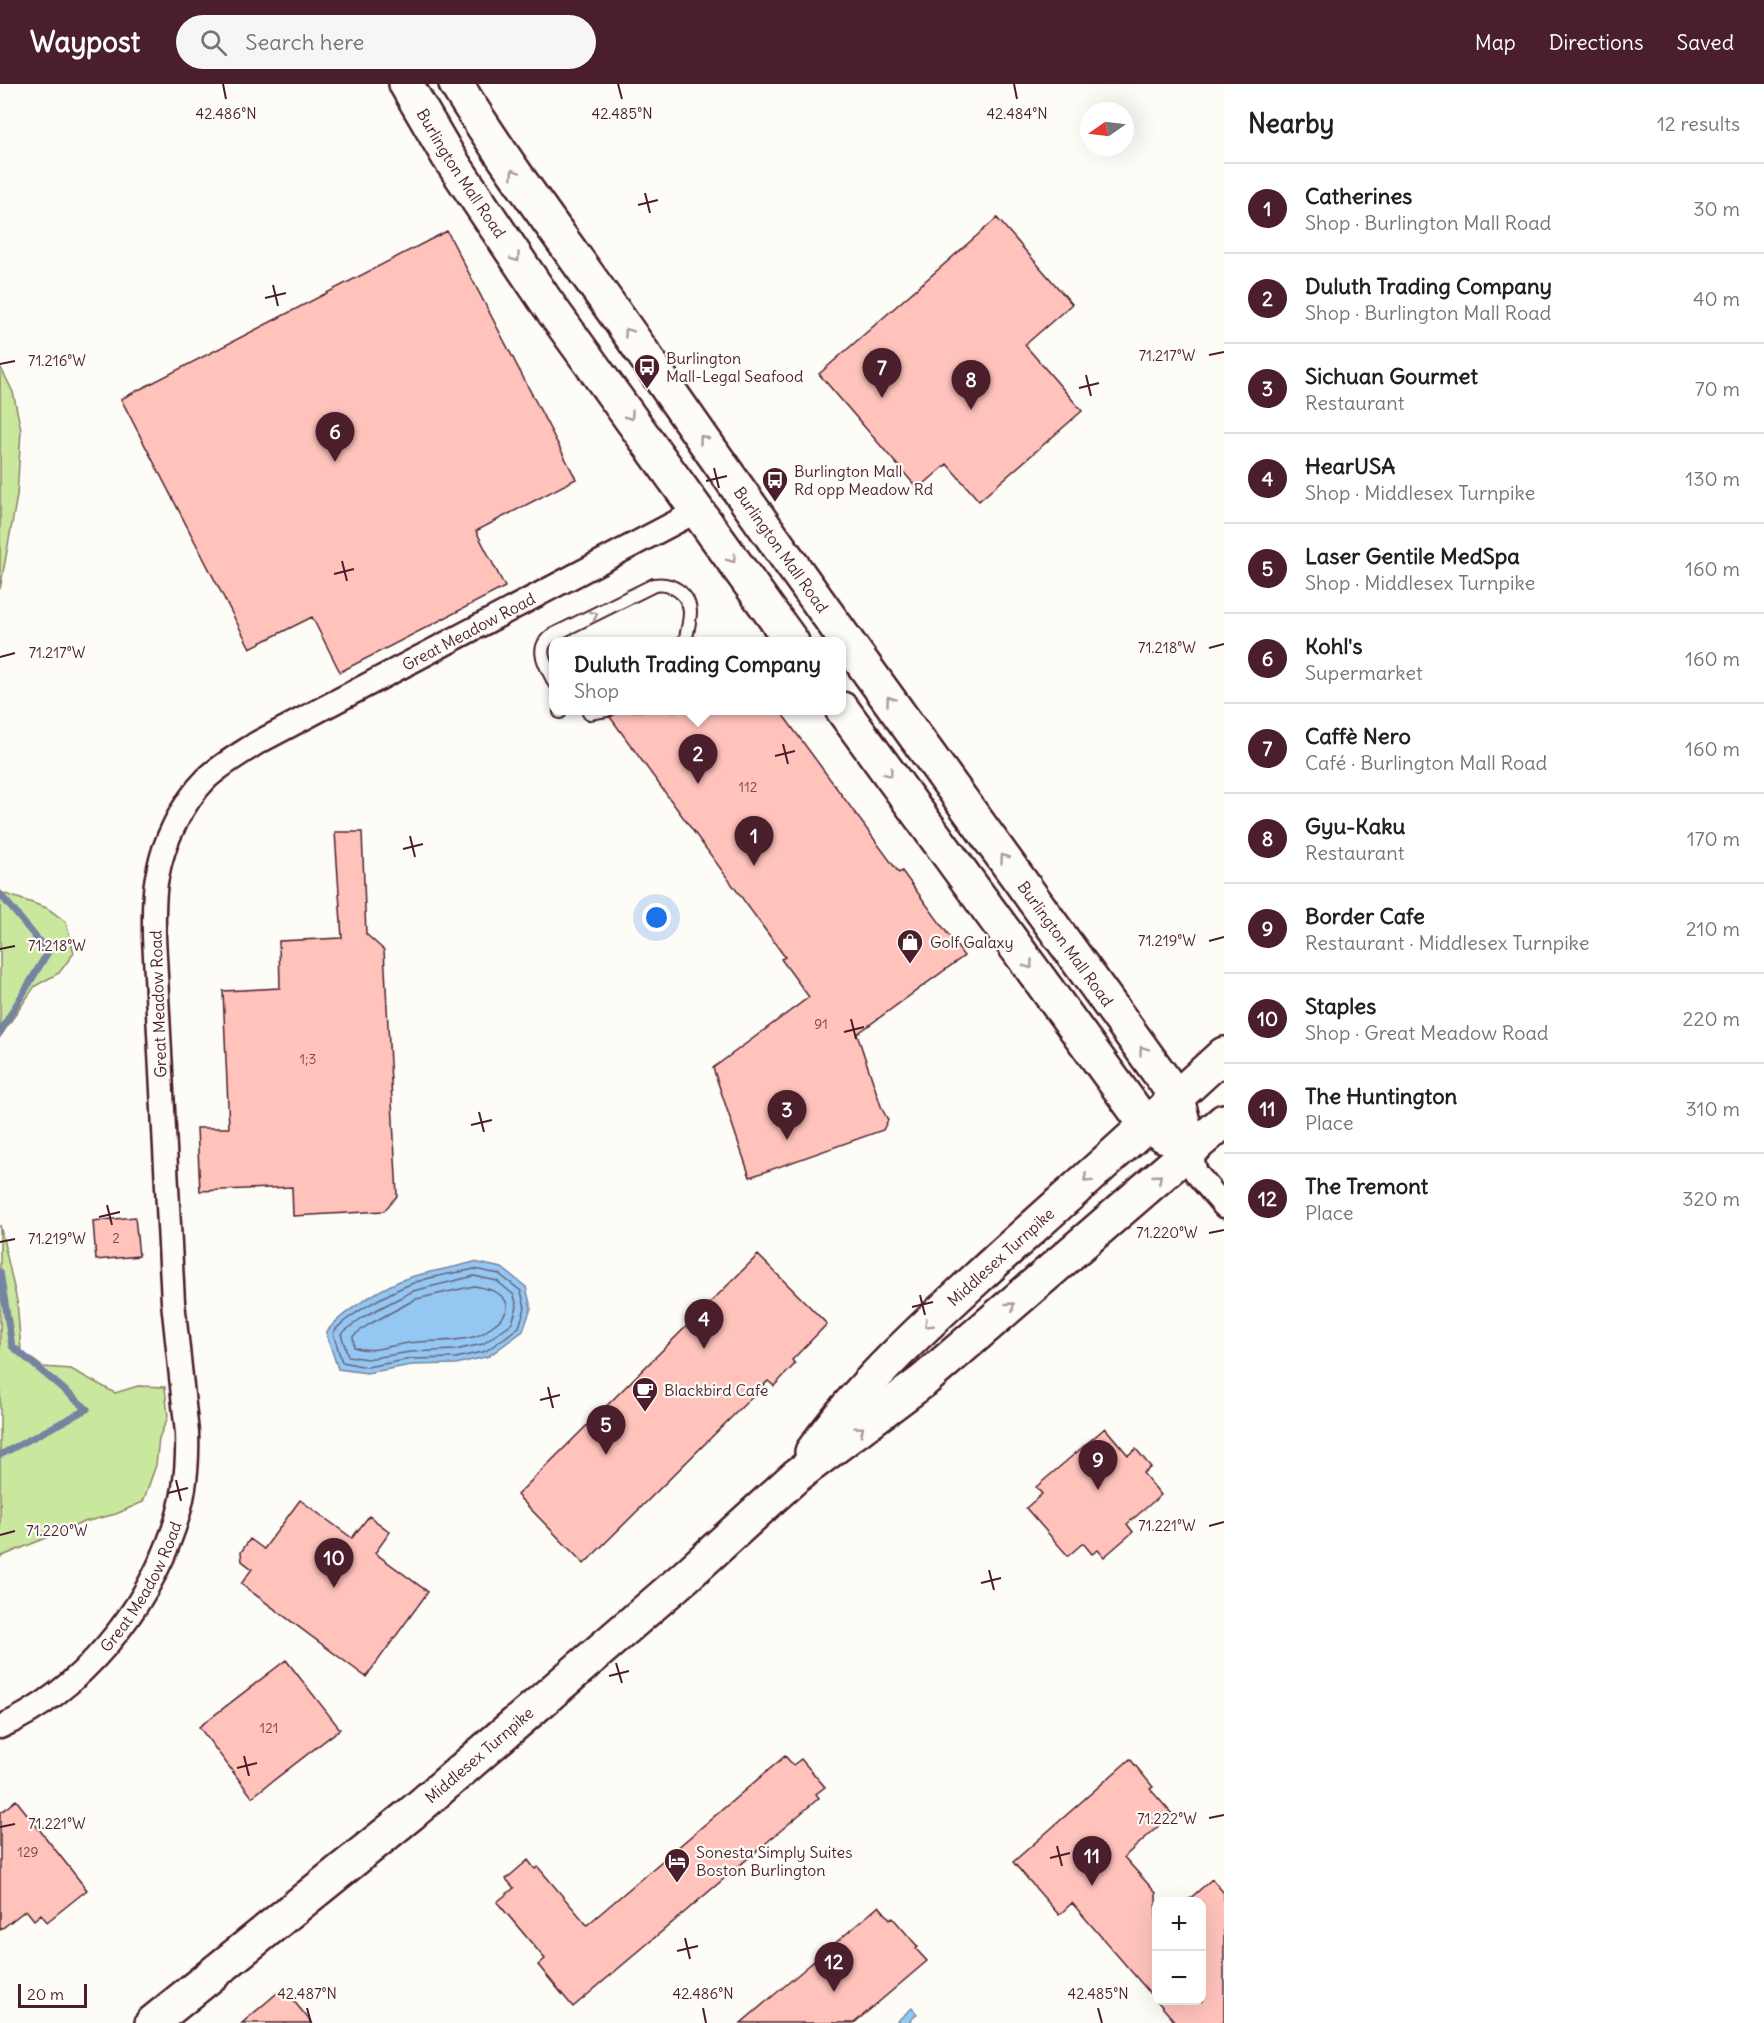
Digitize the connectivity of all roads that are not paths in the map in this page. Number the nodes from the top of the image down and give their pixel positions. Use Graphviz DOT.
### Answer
graph roads {
  1 [pos="406,84"];
  2 [pos="456,84"];
  3 [pos="737,489"];
  4 [pos="697,512"];
  5 [pos="550,637"];
  6 [pos="686,637"];
  7 [pos="788,637"];
  8 [pos="844,637"];
  9 [pos="549,638"];
  10 [pos="846,640"];
  11 [pos="549,671"];
  12 [pos="846,714"];
  13 [pos="1224,1054"];
  14 [pos="1177,1098"];
  15 [pos="1224,1121"];
  16 [pos="1146,1125"];
  17 [pos="1190,1150"];
  18 [pos="1224,1206"];
  19 [pos="796,1476"];
  20 [pos="0,1726"];
  21 [pos="152,2023"];
  1 -- 4 [label="main road, Burlington Mall Road, one-way"];
  3 -- 2 [label="main road, Burlington Mall Road, one-way"];
  3 -- 4 [label="main road"];
  8 -- 3 [label="main road, Burlington Mall Road, one-way"];
  4 -- 7 [label="main road, Burlington Mall Road, one-way"];
  4 -- 20 [label="street, Great Meadow Road"];
  5 -- 6 [label="lane, one-way"];
  11 -- 9 [label="lane, one-way"];
  14 -- 10 [label="main road, Burlington Mall Road, one-way"];
  12 -- 16 [label="main road, one-way"];
  13 -- 14 [label="main road, Middlesex Turnpike"];
  14 -- 16 [label="main road, Middlesex Turnpike"];
  14 -- 17 [label="main road"];
  15 -- 17 [label="main road, Middlesex Turnpike"];
  16 -- 17 [label="main road"];
  16 -- 19 [label="main road, Middlesex Turnpike, one-way"];
  17 -- 18 [label="street"];
  19 -- 17 [label="main road, Middlesex Turnpike, one-way"];
  19 -- 21 [label="main road, Middlesex Turnpike"];
}
